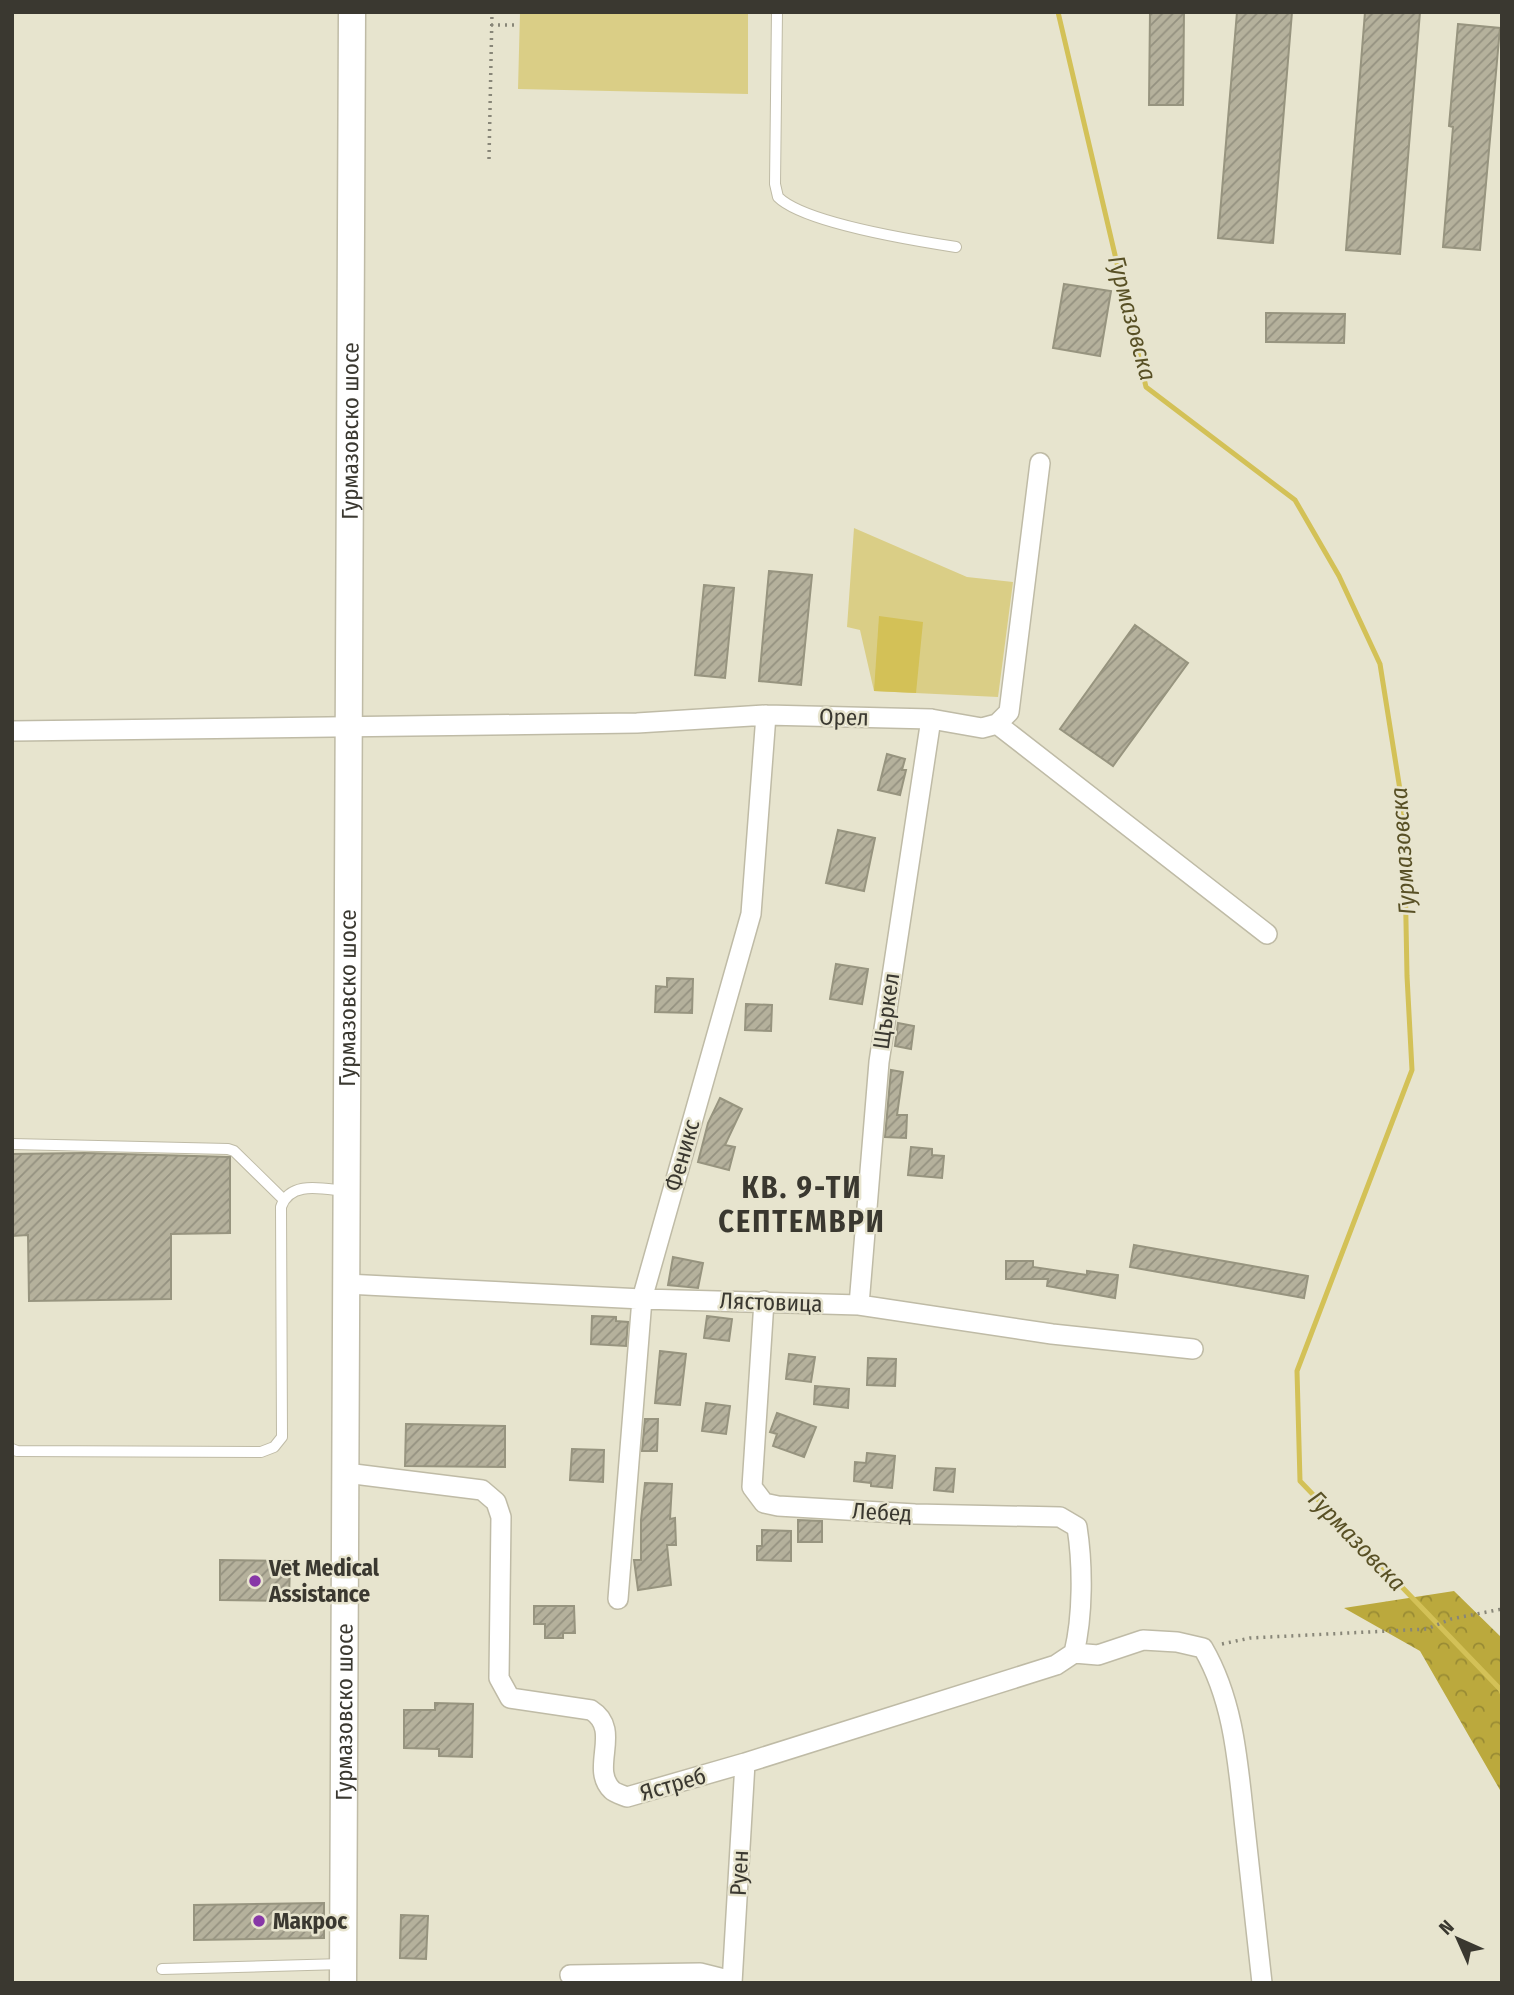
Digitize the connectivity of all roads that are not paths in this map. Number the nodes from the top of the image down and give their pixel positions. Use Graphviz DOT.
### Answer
graph roads {
  1 [pos="352,12"];
  2 [pos="777,12"];
  3 [pos="956,247"];
  4 [pos="1040,463"];
  5 [pos="766,715"];
  6 [pos="931,719"];
  7 [pos="997,724"];
  8 [pos="349,726"];
  9 [pos="12,731"];
  10 [pos="1267,934"];
  11 [pos="12,1144"];
  12 [pos="347,1191"];
  13 [pos="284,1199"];
  14 [pos="346,1284"];
  15 [pos="642,1299"];
  16 [pos="764,1301"];
  17 [pos="859,1305"];
  18 [pos="1193,1349"];
  19 [pos="12,1449"];
  20 [pos="346,1473"];
  21 [pos="618,1599"];
  22 [pos="1074,1653"];
  23 [pos="745,1763"];
  24 [pos="162,1969"];
  25 [pos="343,1973"];
  26 [pos="570,1975"];
  27 [pos="732,1982"];
  28 [pos="1262,1983"];
  1 -- 8 [label="street, Гурмазовско шосе"];
  2 -- 3 [label="lane"];
  4 -- 7 [label="street"];
  5 -- 6 [label="street, Орел"];
  5 -- 8 [label="street, Орел"];
  5 -- 15 [label="street, Феникс"];
  6 -- 7 [label="street, Орел"];
  6 -- 17 [label="street, Щъркел"];
  7 -- 10 [label="street"];
  8 -- 9 [label="street, Орел"];
  8 -- 12 [label="street, Гурмазовско шосе"];
  11 -- 13 [label="lane"];
  12 -- 13 [label="lane"];
  12 -- 14 [label="street, Гурмазовско шосе"];
  13 -- 19 [label="lane"];
  14 -- 15 [label="street, Лястовица"];
  14 -- 20 [label="street, Гурмазовско шосе"];
  15 -- 16 [label="street, Лястовица"];
  15 -- 21 [label="street, Феникс"];
  16 -- 17 [label="street, Лястовица"];
  16 -- 22 [label="street, Лебед"];
  17 -- 18 [label="street, Лястовица"];
  20 -- 23 [label="street, Ястреб"];
  20 -- 25 [label="street, Гурмазовско шосе"];
  22 -- 23 [label="street, Ястреб"];
  22 -- 28 [label="street"];
  23 -- 27 [label="street, Руен"];
  24 -- 25 [label="lane"];
  26 -- 27 [label="street"];
}
